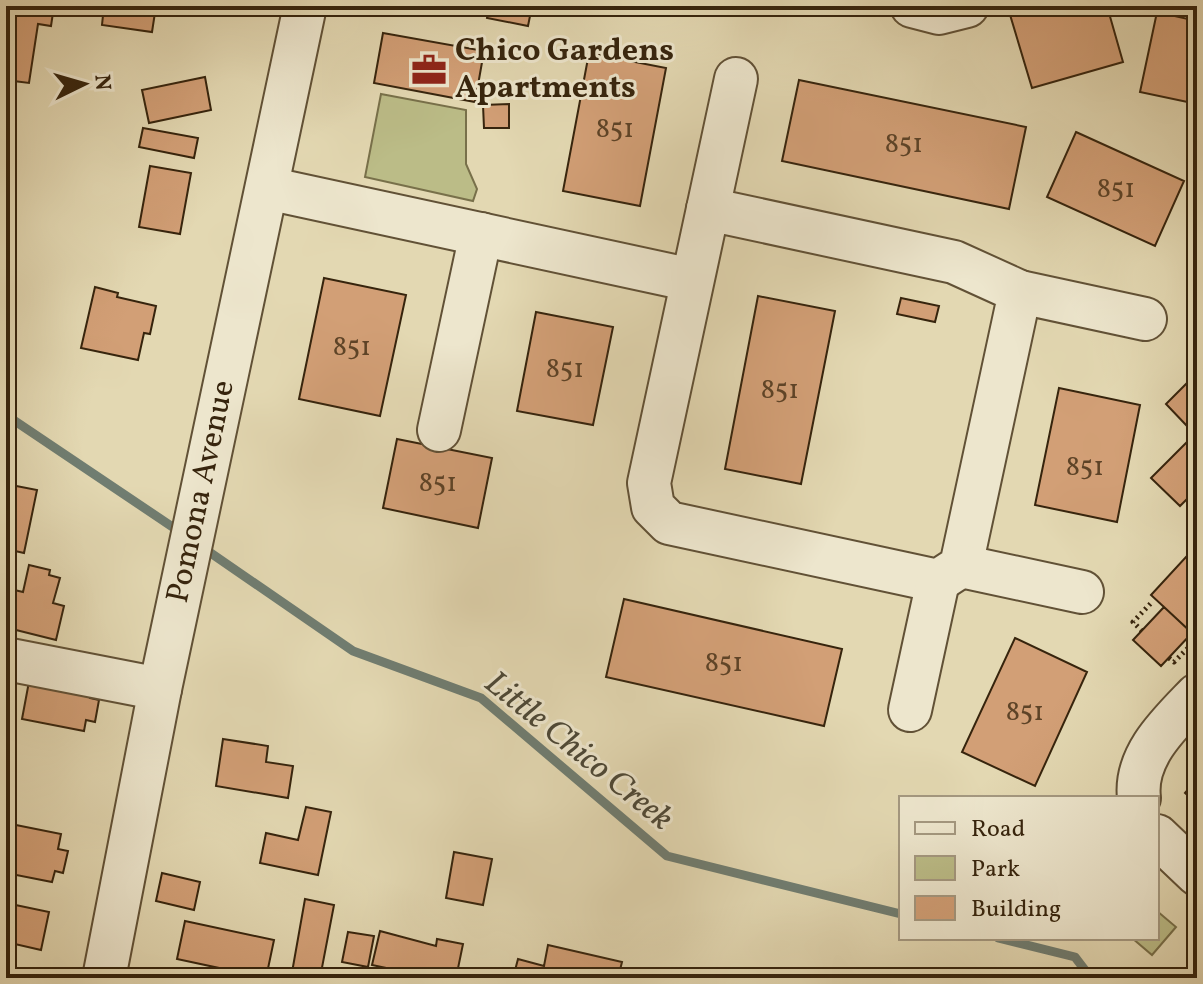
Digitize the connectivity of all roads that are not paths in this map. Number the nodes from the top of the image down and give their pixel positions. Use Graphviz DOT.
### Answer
graph roads {
  1 [pos="305,6"];
  2 [pos="912,6"];
  3 [pos="967,6"];
  4 [pos="736,79"];
  5 [pos="267,188"];
  6 [pos="708,209"];
  7 [pos="481,234"];
  8 [pos="692,280"];
  9 [pos="1020,292"];
  10 [pos="1145,319"];
  11 [pos="439,430"];
  12 [pos="949,574"];
  13 [pos="1082,592"];
  14 [pos="6,659"];
  15 [pos="160,689"];
  16 [pos="1197,695"];
  17 [pos="910,710"];
  18 [pos="1139,796"];
  19 [pos="1159,838"];
  20 [pos="1197,874"];
  21 [pos="104,978"];
  1 -- 5 [label="street, Pomona Avenue"];
  2 -- 3 [label="street"];
  4 -- 6 [label="street"];
  5 -- 7 [label="street"];
  5 -- 15 [label="street, Pomona Avenue"];
  6 -- 8 [label="street"];
  6 -- 9 [label="street"];
  7 -- 8 [label="street"];
  7 -- 11 [label="street"];
  8 -- 12 [label="street"];
  9 -- 10 [label="street"];
  9 -- 12 [label="street"];
  12 -- 13 [label="street"];
  12 -- 17 [label="street"];
  14 -- 15 [label="street"];
  15 -- 21 [label="street, Pomona Avenue"];
  16 -- 18 [label="street"];
  19 -- 20 [label="street"];
}
